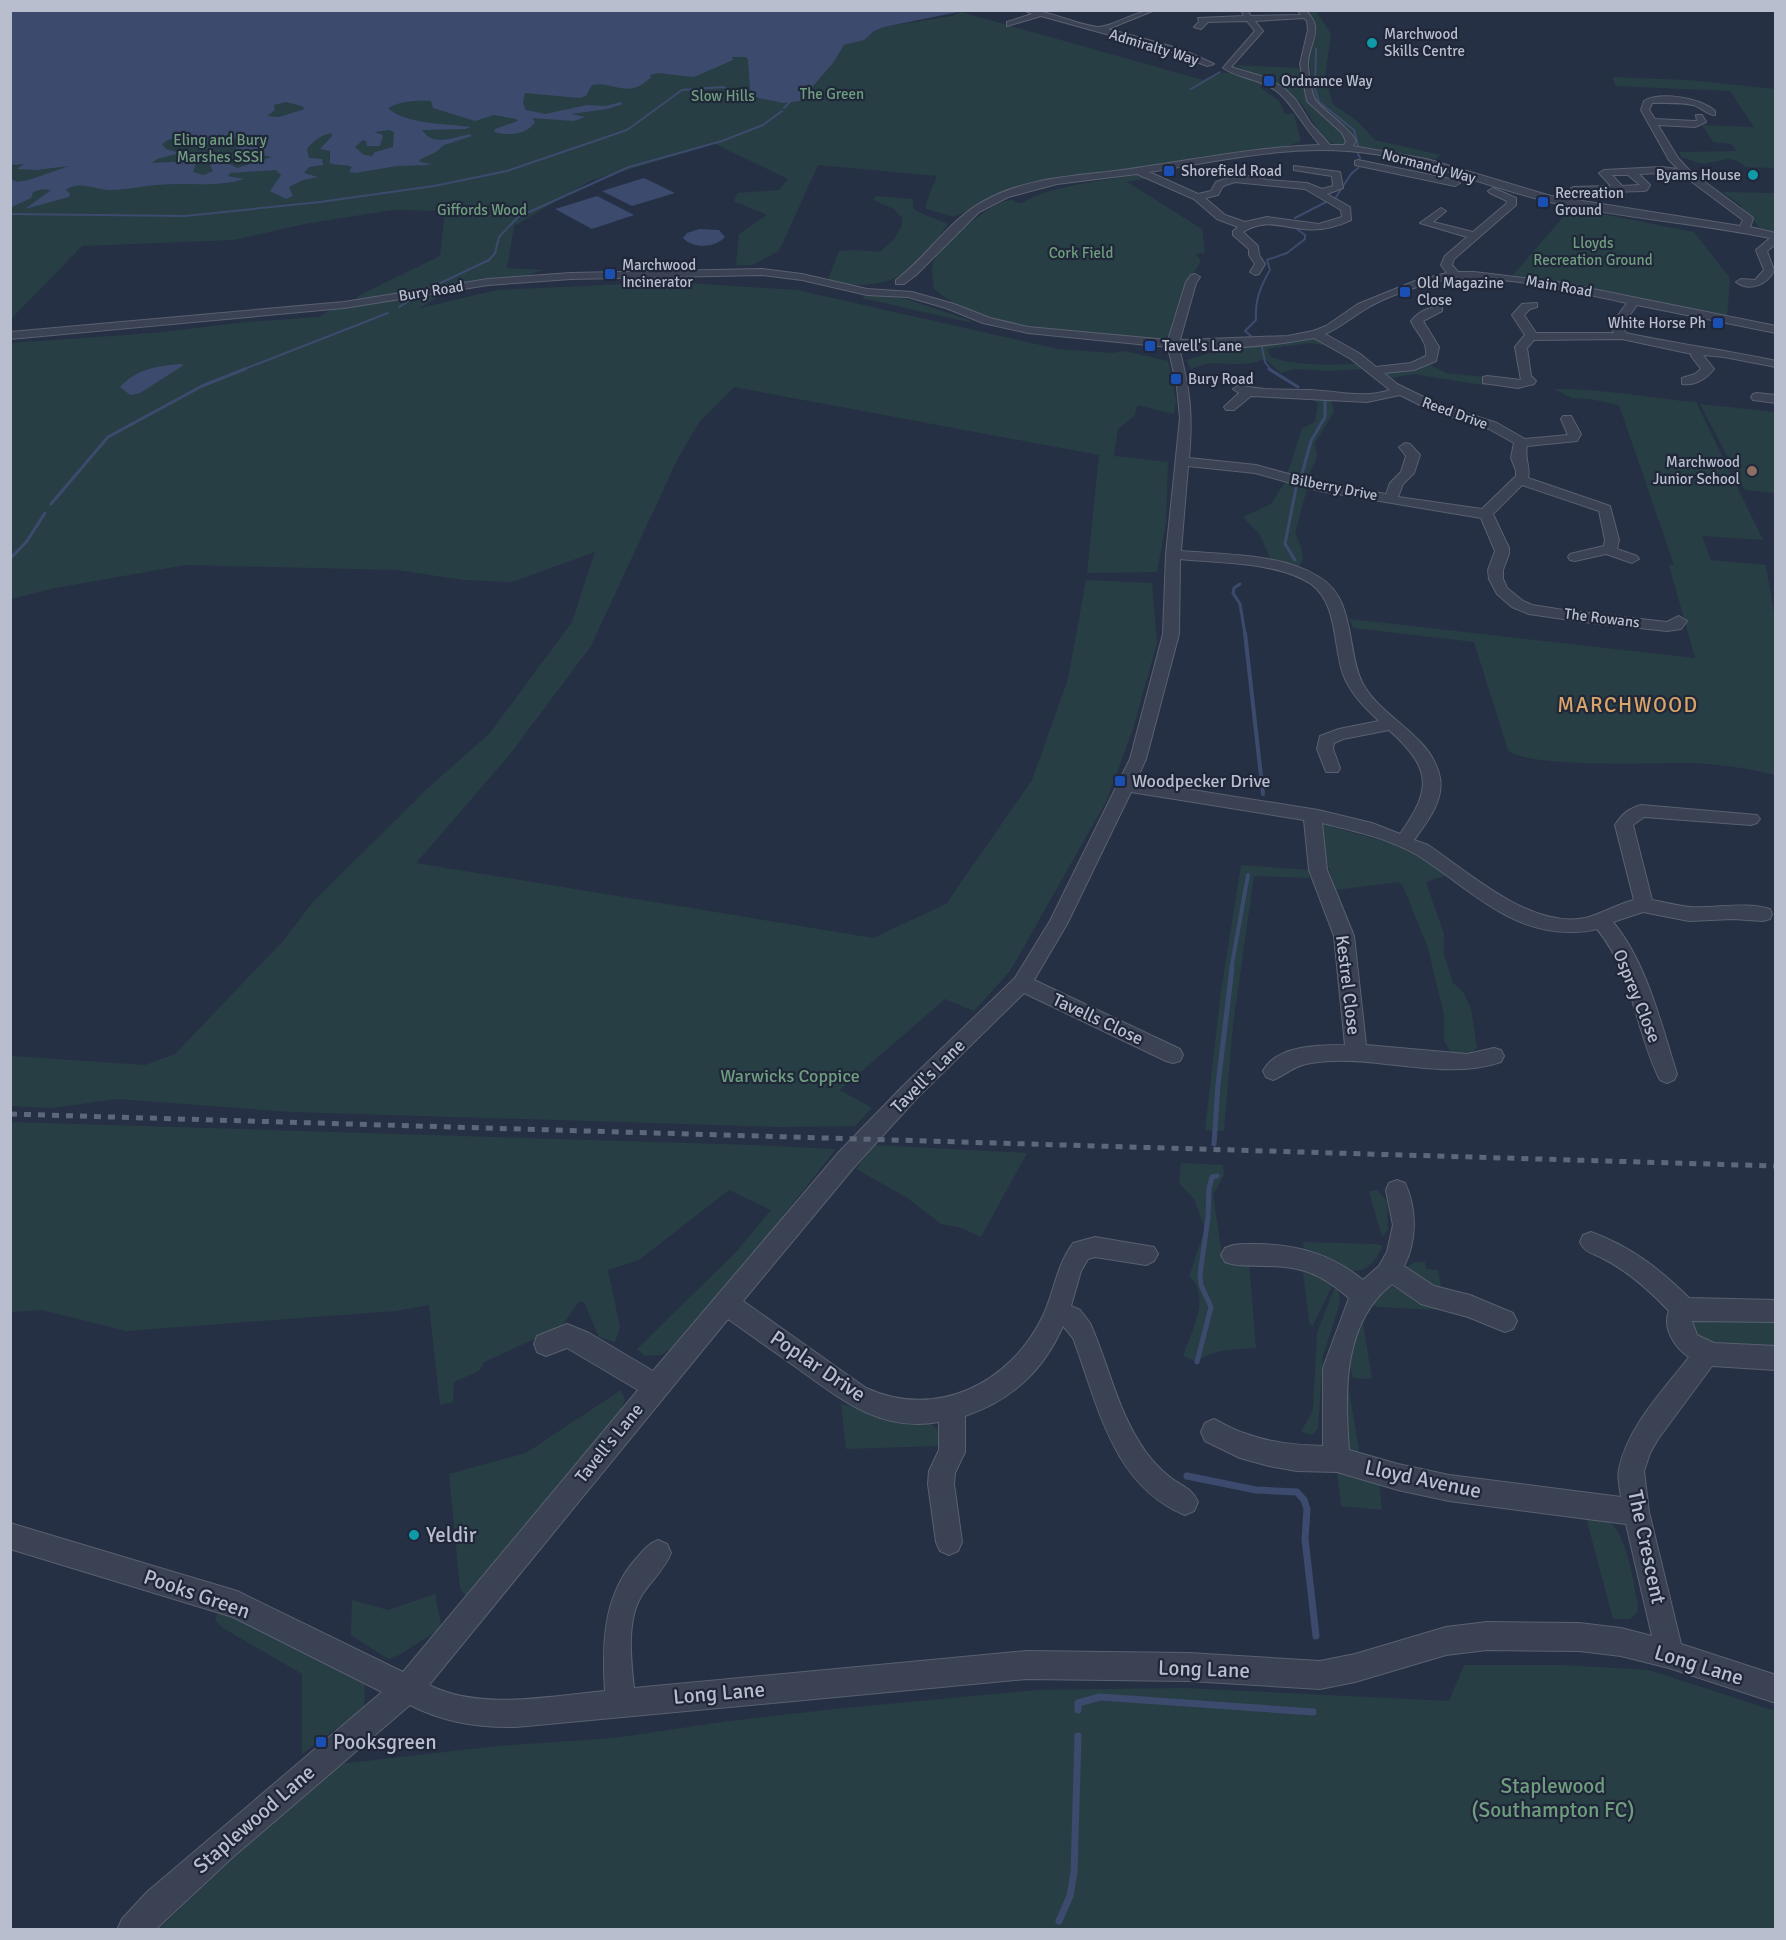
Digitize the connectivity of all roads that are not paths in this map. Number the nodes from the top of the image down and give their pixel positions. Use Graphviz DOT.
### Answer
graph roads {
  1 [pos="1050,10"];
  2 [pos="1152,10"];
  3 [pos="1242,10"];
  4 [pos="1034,12"];
  5 [pos="1301,14"];
  6 [pos="1085,16"];
  7 [pos="1251,19"];
  8 [pos="1068,22"];
  9 [pos="1010,24"];
  10 [pos="1198,27"];
  11 [pos="1049,28"];
  12 [pos="1099,30"];
  13 [pos="1235,57"];
  14 [pos="1213,63"];
  15 [pos="1228,66"];
  16 [pos="1712,113"];
  17 [pos="1699,117"];
  18 [pos="1653,122"];
  19 [pos="1327,148"];
  20 [pos="1347,148"];
  21 [pos="1358,163"];
  22 [pos="1297,168"];
  23 [pos="1138,171"];
  24 [pos="1630,171"];
  25 [pos="1687,173"];
  26 [pos="1573,190"];
  27 [pos="1621,190"];
  28 [pos="1320,193"];
  29 [pos="1197,197"];
  30 [pos="1441,212"];
  31 [pos="1245,226"];
  32 [pos="1744,229"];
  33 [pos="1476,236"];
  34 [pos="1776,237"];
  35 [pos="928,261"];
  36 [pos="1255,272"];
  37 [pos="1455,275"];
  38 [pos="1196,277"];
  39 [pos="1741,282"];
  40 [pos="898,283"];
  41 [pos="924,283"];
  42 [pos="852,289"];
  43 [pos="908,295"];
  44 [pos="1634,301"];
  45 [pos="1533,305"];
  46 [pos="950,306"];
  47 [pos="1438,309"];
  48 [pos="1776,330"];
  49 [pos="1316,333"];
  50 [pos="10,336"];
  51 [pos="1531,336"];
  52 [pos="1622,336"];
  53 [pos="1173,345"];
  54 [pos="1699,352"];
  55 [pos="1775,364"];
  56 [pos="1372,371"];
  57 [pos="1487,380"];
  58 [pos="1686,381"];
  59 [pos="1399,391"];
  60 [pos="1757,397"];
  61 [pos="1776,399"];
  62 [pos="1230,407"];
  63 [pos="1552,418"];
  64 [pos="1521,442"];
  65 [pos="1405,447"];
  66 [pos="1182,461"];
  67 [pos="1520,480"];
  68 [pos="1391,498"];
  69 [pos="1602,507"];
  70 [pos="1618,508"];
  71 [pos="1485,514"];
  72 [pos="1610,550"];
  73 [pos="1173,554"];
  74 [pos="1575,557"];
  75 [pos="1632,559"];
  76 [pos="1679,621"];
  77 [pos="1392,724"];
  78 [pos="1332,768"];
  79 [pos="1126,785"];
  80 [pos="1312,815"];
  81 [pos="1751,819"];
  82 [pos="1404,841"];
  83 [pos="1643,905"];
  84 [pos="1763,914"];
  85 [pos="1601,921"];
  86 [pos="1022,983"];
  87 [pos="1356,1052"];
  88 [pos="1173,1055"];
  89 [pos="1494,1056"];
  90 [pos="1273,1071"];
  91 [pos="1667,1074"];
  92 [pos="1397,1190"];
  93 [pos="1591,1242"];
  94 [pos="1146,1254"];
  95 [pos="1233,1255"];
  96 [pos="1389,1270"];
  97 [pos="1363,1295"];
  98 [pos="727,1304"];
  99 [pos="1684,1310"];
  100 [pos="1058,1311"];
  101 [pos="1776,1311"];
  102 [pos="1505,1321"];
  103 [pos="546,1344"];
  104 [pos="1706,1355"];
  105 [pos="1776,1358"];
  106 [pos="656,1387"];
  107 [pos="952,1408"];
  108 [pos="1214,1432"];
  109 [pos="1337,1459"];
  110 [pos="1185,1502"];
  111 [pos="1636,1512"];
  112 [pos="10,1536"];
  113 [pos="949,1542"];
  114 [pos="658,1553"];
  115 [pos="1669,1654"];
  116 [pos="407,1689"];
  117 [pos="1776,1689"];
  118 [pos="621,1703"];
  119 [pos="133,1929"];
  1 -- 4 [label="street"];
  2 -- 12 [label="street"];
  3 -- 7 [label="street"];
  4 -- 8 [label="street, Admiralty Way"];
  4 -- 9 [label="street"];
  5 -- 7 [label="street"];
  5 -- 20 [label="street"];
  6 -- 8 [label="street"];
  7 -- 10 [label="street"];
  7 -- 13 [label="street"];
  8 -- 11 [label="street"];
  8 -- 12 [label="street, Admiralty Way"];
  12 -- 14 [label="street, Admiralty Way"];
  13 -- 14 [label="street"];
  13 -- 15 [label="street"];
  14 -- 15 [label="street, Admiralty Way"];
  15 -- 19 [label="street, Admiralty Way"];
  16 -- 18 [label="street"];
  17 -- 18 [label="street"];
  18 -- 25 [label="street"];
  19 -- 20 [label="street, Normandy Way"];
  19 -- 23 [label="street, Normandy Way"];
  20 -- 32 [label="street, Normandy Way"];
  21 -- 33 [label="street"];
  22 -- 28 [label="street"];
  23 -- 29 [label="street"];
  23 -- 35 [label="street, Normandy Way"];
  24 -- 25 [label="street"];
  24 -- 27 [label="street"];
  24 -- 27 [label="street"];
  25 -- 32 [label="street"];
  26 -- 27 [label="street"];
  28 -- 29 [label="street"];
  28 -- 31 [label="street"];
  29 -- 31 [label="street"];
  30 -- 33 [label="street"];
  31 -- 36 [label="street"];
  32 -- 34 [label="street, Normandy Way"];
  33 -- 37 [label="street"];
  34 -- 39 [label="street"];
  35 -- 40 [label="street, Normandy Way"];
  35 -- 41 [label="street, Normandy Way"];
  37 -- 44 [label="street, Main Road"];
  37 -- 49 [label="street, Main Road"];
  38 -- 53 [label="street"];
  40 -- 41 [label="street, Bury Road"];
  40 -- 42 [label="street, Bury Road"];
  40 -- 43 [label="street"];
  41 -- 43 [label="street"];
  41 -- 46 [label="street"];
  42 -- 43 [label="street, Bury Road"];
  42 -- 50 [label="street, Bury Road"];
  43 -- 46 [label="street, Bury Road"];
  44 -- 48 [label="street, Main Road"];
  44 -- 52 [label="street"];
  45 -- 51 [label="street"];
  46 -- 53 [label="street, Main Road"];
  47 -- 56 [label="street"];
  49 -- 53 [label="street, Main Road"];
  49 -- 56 [label="street, Reed Drive"];
  51 -- 52 [label="street"];
  51 -- 57 [label="street"];
  52 -- 54 [label="street"];
  53 -- 66 [label="street, Tavell's Lane"];
  54 -- 55 [label="street"];
  54 -- 58 [label="street"];
  56 -- 59 [label="street, Reed Drive"];
  59 -- 62 [label="street"];
  59 -- 64 [label="street, Reed Drive"];
  60 -- 61 [label="street"];
  63 -- 64 [label="street"];
  64 -- 67 [label="street"];
  65 -- 68 [label="street"];
  66 -- 68 [label="street, Bilberry Drive"];
  66 -- 73 [label="street, Tavell's Lane"];
  67 -- 69 [label="street"];
  67 -- 71 [label="street"];
  68 -- 71 [label="street, Bilberry Drive"];
  69 -- 70 [label="street"];
  69 -- 72 [label="street"];
  71 -- 76 [label="street, The Rowans"];
  72 -- 74 [label="street"];
  72 -- 75 [label="street"];
  73 -- 77 [label="street"];
  73 -- 79 [label="street, Tavell's Lane"];
  77 -- 78 [label="street"];
  77 -- 82 [label="street"];
  79 -- 80 [label="street"];
  79 -- 86 [label="street, Tavell's Lane"];
  80 -- 82 [label="street"];
  80 -- 87 [label="street, Kestrel Close"];
  81 -- 83 [label="street"];
  82 -- 85 [label="street"];
  83 -- 84 [label="street"];
  83 -- 85 [label="street"];
  85 -- 91 [label="street, Osprey Close"];
  86 -- 88 [label="street, Tavells Close"];
  86 -- 98 [label="street, Tavell's Lane"];
  87 -- 89 [label="street"];
  87 -- 90 [label="street"];
  92 -- 96 [label="street"];
  93 -- 99 [label="street"];
  94 -- 100 [label="street, Poplar Drive"];
  95 -- 97 [label="street"];
  96 -- 97 [label="street"];
  96 -- 102 [label="street"];
  97 -- 109 [label="street"];
  98 -- 106 [label="street, Tavell's Lane"];
  98 -- 107 [label="street, Poplar Drive"];
  99 -- 101 [label="street"];
  99 -- 104 [label="street"];
  100 -- 107 [label="street, Poplar Drive"];
  100 -- 110 [label="street"];
  103 -- 106 [label="street"];
  104 -- 105 [label="street"];
  104 -- 111 [label="street, The Crescent"];
  106 -- 116 [label="street, Tavell's Lane"];
  107 -- 113 [label="street"];
  108 -- 109 [label="street, Lloyd Avenue"];
  109 -- 111 [label="street, Lloyd Avenue"];
  111 -- 115 [label="street, The Crescent"];
  112 -- 116 [label="street, Pooks Green"];
  114 -- 118 [label="street"];
  115 -- 117 [label="street, Long Lane"];
  115 -- 118 [label="street, Long Lane"];
  116 -- 118 [label="street, Long Lane"];
  116 -- 119 [label="street, Staplewood Lane"];
}
